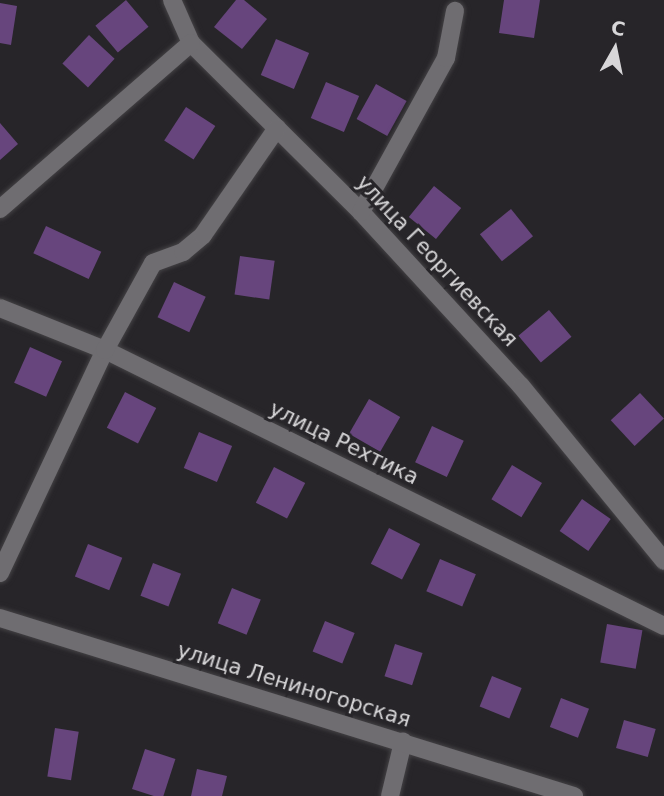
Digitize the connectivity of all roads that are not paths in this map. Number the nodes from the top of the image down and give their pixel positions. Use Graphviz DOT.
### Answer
graph roads {
  1 [pos="172,0"];
  2 [pos="455,11"];
  3 [pos="191,43"];
  4 [pos="277,128"];
  5 [pos="0,209"];
  6 [pos="361,212"];
  7 [pos="0,308"];
  8 [pos="105,350"];
  9 [pos="664,561"];
  10 [pos="0,573"];
  11 [pos="0,618"];
  12 [pos="664,626"];
  13 [pos="403,742"];
  14 [pos="390,796"];
  15 [pos="574,796"];
  1 -- 3 [label="street, улица Георгиевская"];
  2 -- 6 [label="street"];
  3 -- 4 [label="street, улица Георгиевская"];
  3 -- 5 [label="street"];
  4 -- 6 [label="street, улица Георгиевская"];
  4 -- 8 [label="street"];
  6 -- 9 [label="street, улица Георгиевская"];
  7 -- 8 [label="street, улица Рехтика"];
  8 -- 10 [label="street"];
  8 -- 12 [label="street, улица Рехтика"];
  11 -- 13 [label="street, улица Лениногорская"];
  13 -- 14 [label="street"];
  13 -- 15 [label="street, улица Лениногорская"];
}
